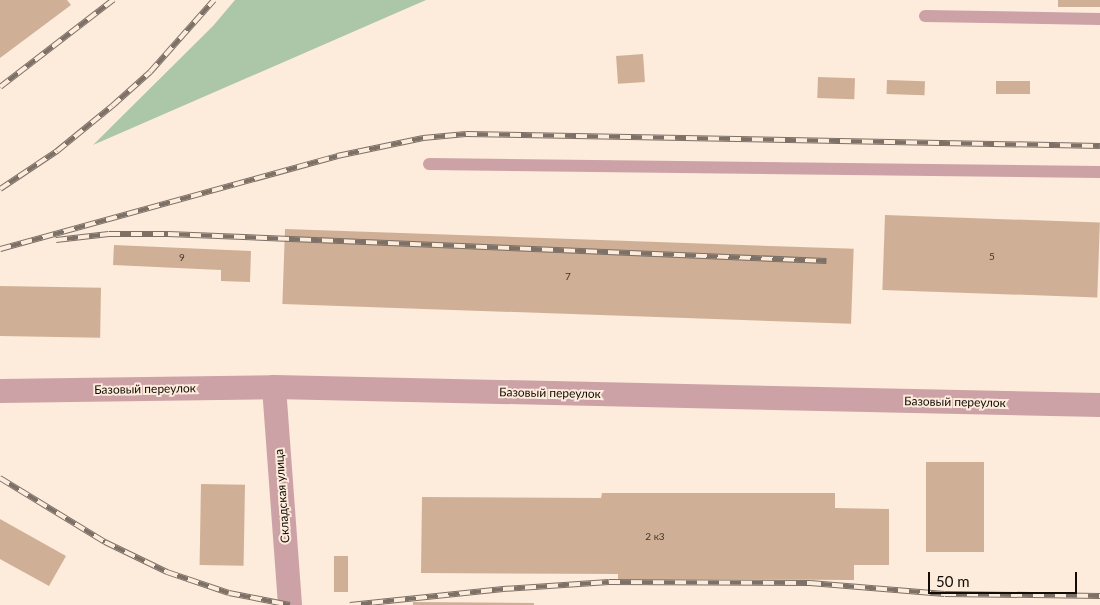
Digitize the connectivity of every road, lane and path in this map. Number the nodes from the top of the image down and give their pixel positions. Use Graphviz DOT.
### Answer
graph roads {
  1 [pos="925,16"];
  2 [pos="1100,19"];
  3 [pos="429,164"];
  4 [pos="1100,172"];
  5 [pos="274,387"];
  6 [pos="0,392"];
  7 [pos="1100,405"];
  8 [pos="290,605"];
  1 -- 2 [label="lane"];
  3 -- 4 [label="lane"];
  5 -- 6 [label="street, Базовый переулок"];
  5 -- 7 [label="street, Базовый переулок"];
  5 -- 8 [label="street, Складская улица"];
}
